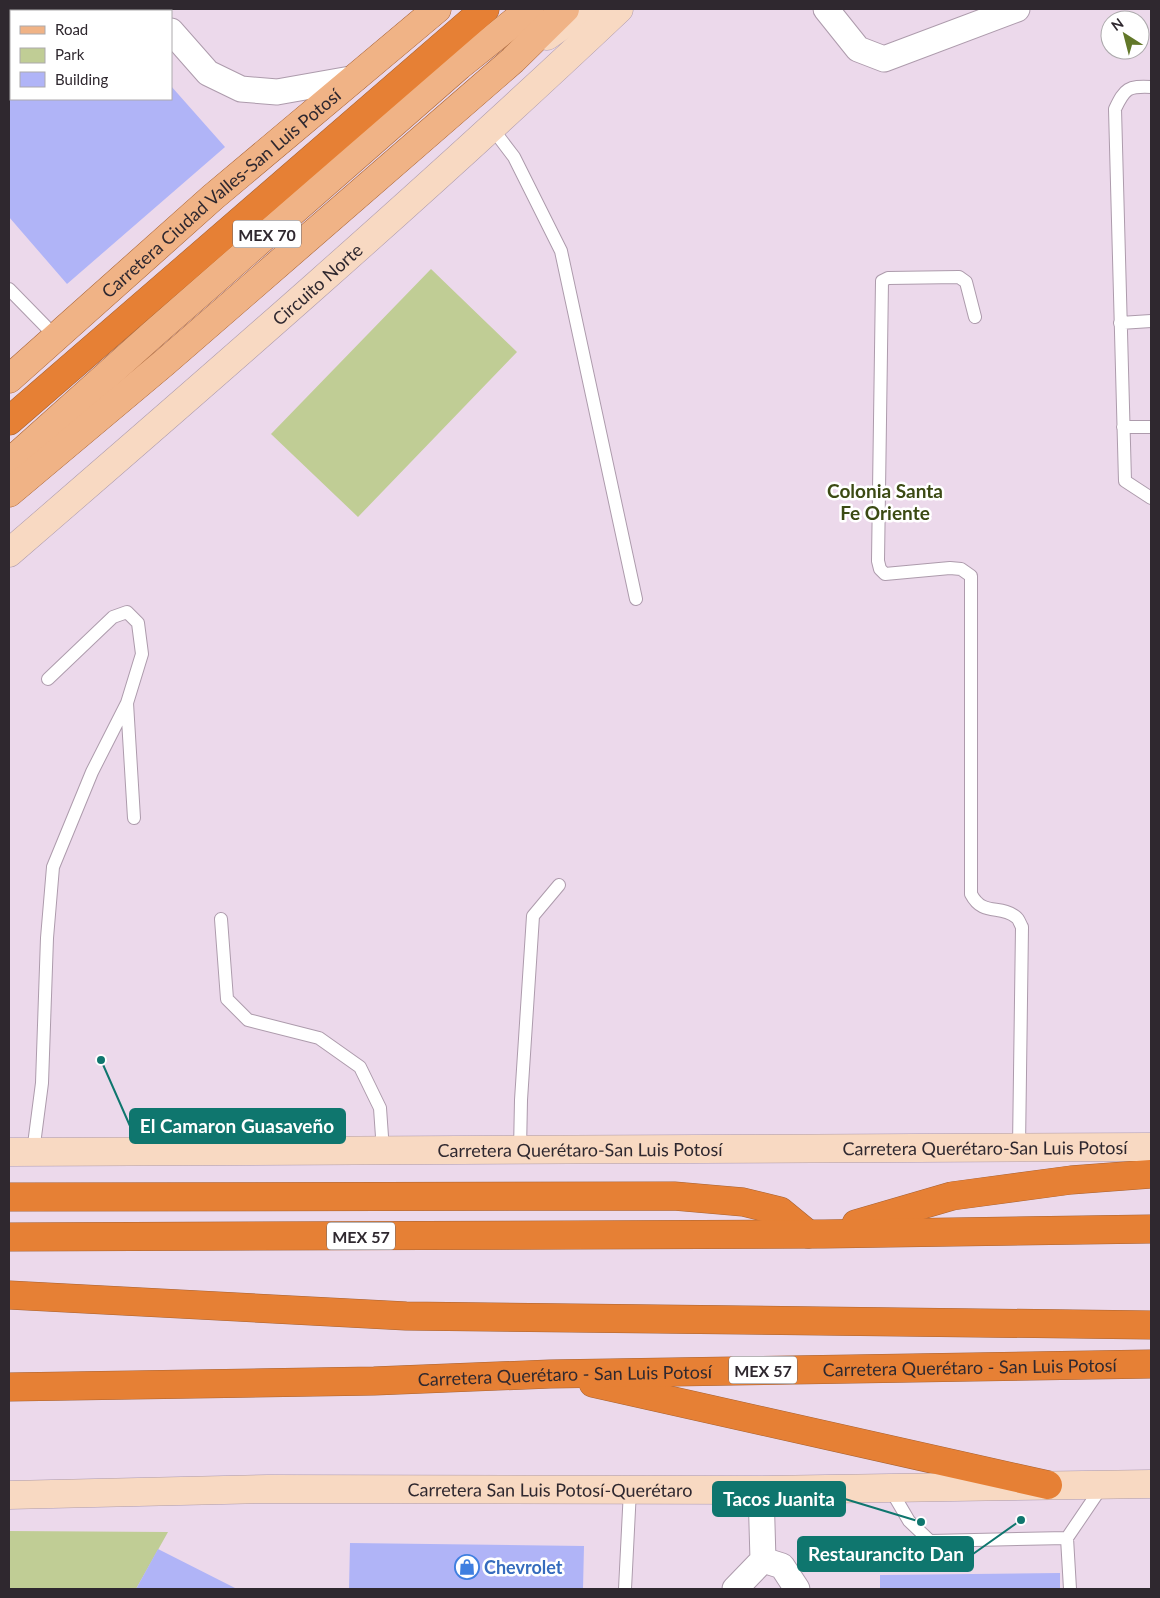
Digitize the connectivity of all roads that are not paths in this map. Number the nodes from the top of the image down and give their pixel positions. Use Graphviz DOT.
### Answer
graph roads {
  1 [pos="485,9"];
  2 [pos="530,9"];
  3 [pos="565,9"];
  4 [pos="585,9"];
  5 [pos="619,9"];
  6 [pos="826,9"];
  7 [pos="1017,9"];
  8 [pos="432,11"];
  9 [pos="172,32"];
  10 [pos="513,60"];
  11 [pos="356,78"];
  12 [pos="1151,88"];
  13 [pos="492,128"];
  14 [pos="9,289"];
  15 [pos="975,317"];
  16 [pos="1151,320"];
  17 [pos="1120,323"];
  18 [pos="56,337"];
  19 [pos="9,379"];
  20 [pos="9,421"];
  21 [pos="1151,426"];
  22 [pos="1123,427"];
  23 [pos="9,464"];
  24 [pos="9,493"];
  25 [pos="1151,498"];
  26 [pos="9,553"];
  27 [pos="636,599"];
  28 [pos="48,679"];
  29 [pos="127,703"];
  30 [pos="134,818"];
  31 [pos="559,885"];
  32 [pos="221,919"];
  33 [pos="1019,1147"];
  34 [pos="1151,1147"];
  35 [pos="520,1150"];
  36 [pos="383,1151"];
  37 [pos="21,1152"];
  38 [pos="1151,1174"];
  39 [pos="9,1197"];
  40 [pos="1151,1229"];
  41 [pos="816,1234"];
  42 [pos="9,1237"];
  43 [pos="9,1295"];
  44 [pos="1151,1325"];
  45 [pos="1151,1364"];
  46 [pos="550,1374"];
  47 [pos="9,1387"];
  48 [pos="1048,1484"];
  49 [pos="1104,1484"];
  50 [pos="1151,1484"];
  51 [pos="889,1488"];
  52 [pos="630,1490"];
  53 [pos="761,1490"];
  54 [pos="9,1495"];
  55 [pos="1067,1538"];
  56 [pos="763,1560"];
  57 [pos="625,1589"];
  58 [pos="735,1589"];
  59 [pos="797,1589"];
  60 [pos="1070,1589"];
  1 -- 20 [label="highway"];
  2 -- 23 [label="main road, MEX 70"];
  3 -- 10 [label="main road"];
  4 -- 10 [label="main road"];
  5 -- 13 [label="main road, Circuito Norte"];
  6 -- 7 [label="street"];
  8 -- 11 [label="main road, Carretera Ciudad Valles-San Luis Potosí"];
  9 -- 11 [label="street"];
  10 -- 24 [label="main road"];
  11 -- 18 [label="main road, Carretera Ciudad Valles-San Luis Potosí"];
  12 -- 17 [label="lane"];
  13 -- 26 [label="main road, Circuito Norte"];
  13 -- 27 [label="lane"];
  14 -- 18 [label="lane"];
  15 -- 33 [label="lane"];
  16 -- 17 [label="lane"];
  17 -- 22 [label="lane"];
  18 -- 19 [label="main road, Carretera Ciudad Valles-San Luis Potosí"];
  21 -- 22 [label="lane"];
  22 -- 25 [label="lane"];
  28 -- 29 [label="lane"];
  29 -- 30 [label="lane"];
  29 -- 37 [label="lane"];
  31 -- 35 [label="lane"];
  32 -- 36 [label="lane"];
  33 -- 34 [label="main road, Carretera Querétaro-San Luis Potosí"];
  33 -- 35 [label="main road, Carretera Querétaro-San Luis Potosí"];
  35 -- 36 [label="main road, Carretera Querétaro-San Luis Potosí"];
  36 -- 37 [label="main road, Carretera Querétaro-San Luis Potosí"];
  38 -- 41 [label="highway"];
  39 -- 41 [label="highway"];
  40 -- 41 [label="highway, MEX 57"];
  41 -- 42 [label="highway, MEX 57"];
  43 -- 44 [label="highway"];
  45 -- 46 [label="highway, Carretera Querétaro - San Luis Potosí / MEX 57"];
  46 -- 47 [label="highway, Carretera Querétaro - San Luis Potosí / MEX 57"];
  46 -- 48 [label="highway"];
  48 -- 49 [label="main road, Carretera San Luis Potosí-Querétaro"];
  48 -- 51 [label="main road, Carretera San Luis Potosí-Querétaro"];
  49 -- 50 [label="main road, Carretera San Luis Potosí-Querétaro"];
  49 -- 55 [label="lane"];
  51 -- 53 [label="main road, Carretera San Luis Potosí-Querétaro"];
  51 -- 55 [label="lane"];
  52 -- 53 [label="main road, Carretera San Luis Potosí-Querétaro"];
  52 -- 54 [label="main road, Carretera San Luis Potosí-Querétaro"];
  52 -- 57 [label="lane"];
  53 -- 56 [label="street"];
  55 -- 60 [label="lane"];
  56 -- 58 [label="street"];
  56 -- 59 [label="street"];
}
